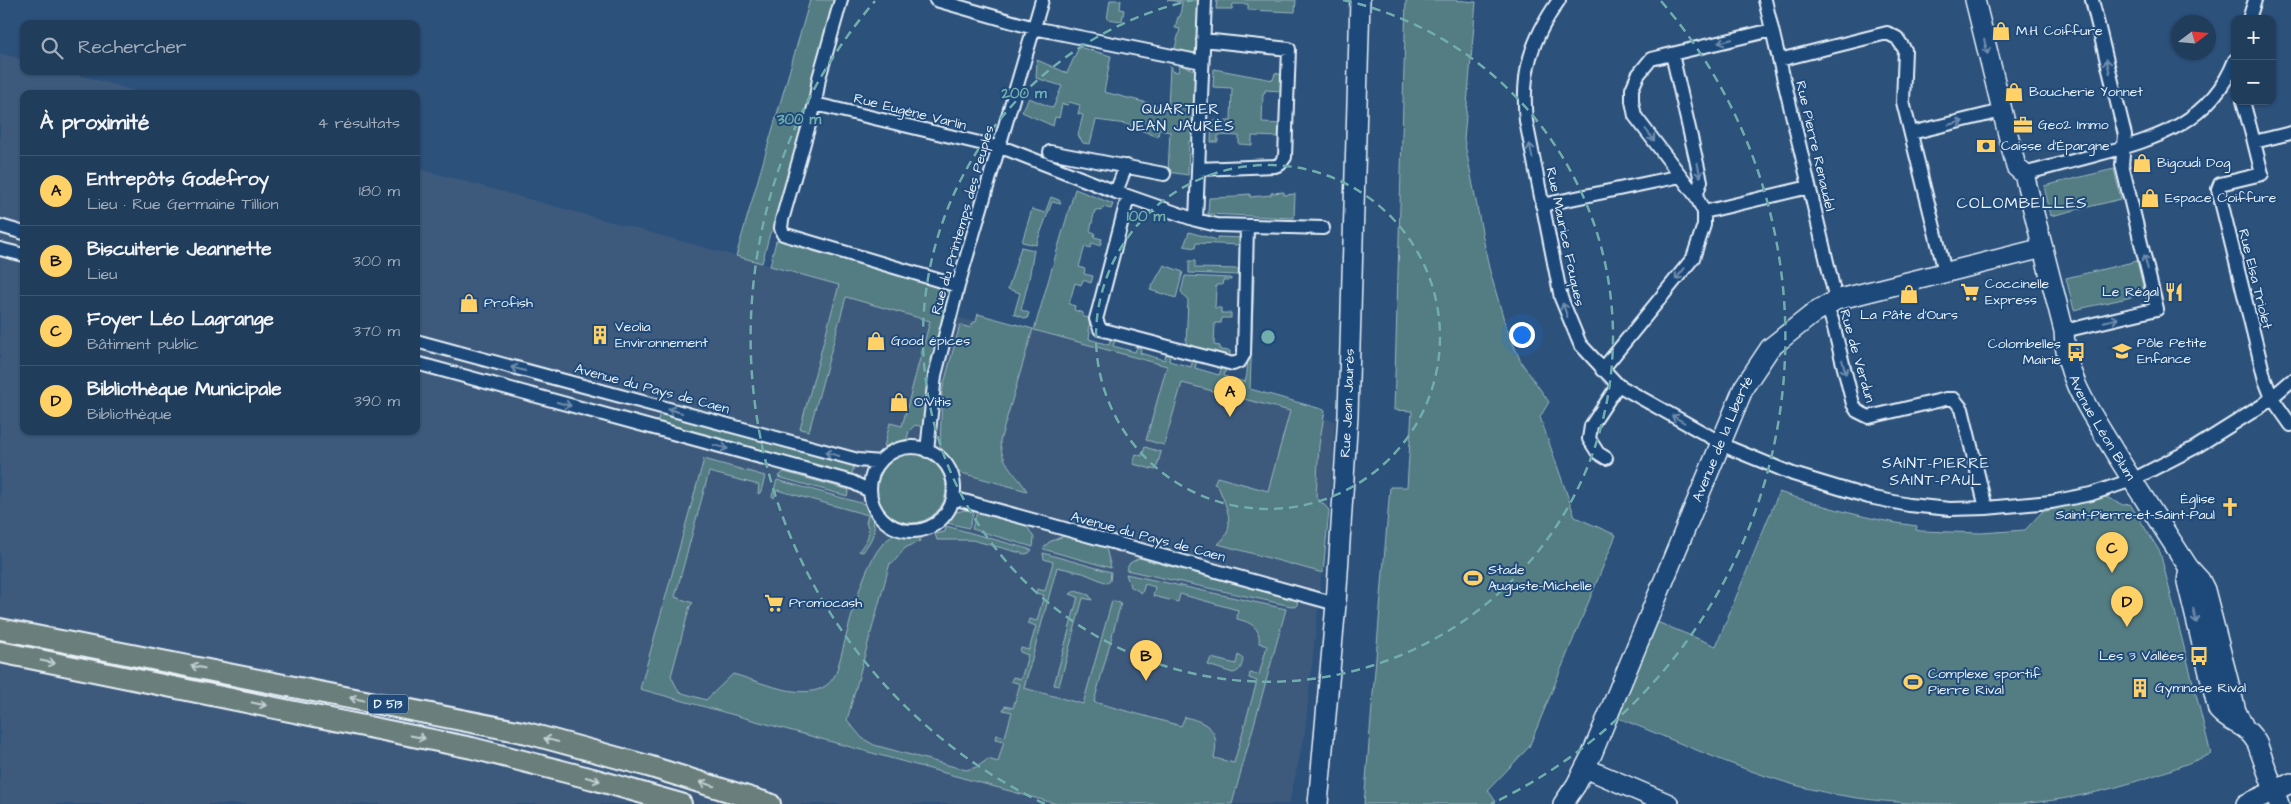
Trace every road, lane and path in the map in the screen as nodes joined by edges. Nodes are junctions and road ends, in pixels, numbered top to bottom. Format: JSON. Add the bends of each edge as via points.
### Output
{"nodes":[{"id":1,"x":841,"y":0,"type":"edge"},
{"id":2,"x":936,"y":0,"type":"edge"},
{"id":3,"x":1042,"y":0,"type":"edge"},
{"id":4,"x":1205,"y":0,"type":"edge"},
{"id":5,"x":1360,"y":0,"type":"edge"},
{"id":6,"x":1559,"y":0,"type":"edge"},
{"id":7,"x":1765,"y":0,"type":"edge"},
{"id":8,"x":1975,"y":0,"type":"edge"},
{"id":9,"x":2092,"y":0,"type":"edge"},
{"id":10,"x":2253,"y":1,"type":"edge"},
{"id":11,"x":2250,"y":15,"type":"edge"},
{"id":12,"x":1034,"y":28,"type":"junction"},
{"id":13,"x":1772,"y":30,"type":"junction"},
{"id":14,"x":1203,"y":40,"type":"junction"},
{"id":15,"x":1672,"y":54,"type":"junction"},
{"id":16,"x":1779,"y":60,"type":"junction"},
{"id":17,"x":1202,"y":62,"type":"junction"},
{"id":18,"x":2231,"y":78,"type":"edge"},
{"id":19,"x":815,"y":104,"type":"junction"},
{"id":20,"x":2245,"y":105,"type":"edge"},
{"id":21,"x":2002,"y":111,"type":"junction"},
{"id":22,"x":1910,"y":133,"type":"junction"},
{"id":23,"x":2291,"y":133,"type":"edge"},
{"id":24,"x":2254,"y":142,"type":"junction"},
{"id":25,"x":2124,"y":147,"type":"junction"},
{"id":26,"x":999,"y":149,"type":"junction"},
{"id":27,"x":1050,"y":152,"type":"dead end"},
{"id":28,"x":1081,"y":156,"type":"junction"},
{"id":29,"x":1126,"y":166,"type":"junction"},
{"id":30,"x":1198,"y":169,"type":"junction"},
{"id":31,"x":1164,"y":174,"type":"dead end"},
{"id":32,"x":2024,"y":174,"type":"junction"},
{"id":33,"x":1074,"y":176,"type":"junction"},
{"id":34,"x":1681,"y":176,"type":"junction"},
{"id":35,"x":1810,"y":187,"type":"junction"},
{"id":36,"x":1116,"y":192,"type":"junction"},
{"id":37,"x":1696,"y":196,"type":"junction"},
{"id":38,"x":1128,"y":197,"type":"junction"},
{"id":39,"x":1542,"y":205,"type":"junction"},
{"id":40,"x":1704,"y":212,"type":"junction"},
{"id":41,"x":1196,"y":220,"type":"junction"},
{"id":42,"x":0,"y":226,"type":"edge"},
{"id":43,"x":1247,"y":226,"type":"junction"},
{"id":44,"x":1323,"y":228,"type":"dead end"},
{"id":45,"x":20,"y":231,"type":"edge"},
{"id":46,"x":2043,"y":248,"type":"junction"},
{"id":47,"x":0,"y":249,"type":"edge"},
{"id":48,"x":20,"y":254,"type":"edge"},
{"id":49,"x":1945,"y":272,"type":"junction"},
{"id":50,"x":958,"y":286,"type":"junction"},
{"id":51,"x":1831,"y":308,"type":"junction"},
{"id":52,"x":2064,"y":331,"type":"junction"},
{"id":53,"x":420,"y":342,"type":"edge"},
{"id":54,"x":452,"y":351,"type":"junction"},
{"id":55,"x":420,"y":364,"type":"edge"},
{"id":56,"x":1602,"y":370,"type":"junction"},
{"id":57,"x":447,"y":371,"type":"junction"},
{"id":58,"x":2291,"y":381,"type":"edge"},
{"id":59,"x":1618,"y":385,"type":"junction"},
{"id":60,"x":2272,"y":398,"type":"junction"},
{"id":61,"x":2291,"y":425,"type":"edge"},
{"id":62,"x":1720,"y":444,"type":"junction"},
{"id":63,"x":927,"y":450,"type":"junction"},
{"id":64,"x":1606,"y":458,"type":"dead end"},
{"id":65,"x":880,"y":462,"type":"junction"},
{"id":66,"x":2132,"y":480,"type":"junction"},
{"id":67,"x":870,"y":491,"type":"junction"},
{"id":68,"x":953,"y":498,"type":"junction"},
{"id":69,"x":1986,"y":508,"type":"junction"},
{"id":70,"x":1336,"y":604,"type":"junction"},
{"id":71,"x":0,"y":629,"type":"edge"},
{"id":72,"x":0,"y":652,"type":"edge"},
{"id":73,"x":1586,"y":768,"type":"junction"},
{"id":74,"x":2281,"y":793,"type":"edge"},
{"id":75,"x":681,"y":804,"type":"edge"},
{"id":76,"x":770,"y":804,"type":"edge"},
{"id":77,"x":1318,"y":804,"type":"edge"},
{"id":78,"x":1563,"y":804,"type":"edge"},
{"id":79,"x":1669,"y":804,"type":"edge"},
{"id":80,"x":2246,"y":804,"type":"edge"}],
"edges":[{"from":1,"to":19,"type":"street"},
{"from":2,"to":12,"type":"street"},
{"from":3,"to":12,"type":"street","name":"Rue du Printemps des Peuples"},
{"from":4,"to":14,"type":"street"},
{"from":5,"to":70,"type":"street","name":"Rue Jean Jaurès","via":[[1348,415]]},
{"from":39,"to":6,"type":"street","name":"Rue Maurice Fouques","one_way":true,"via":[[1526,121],[1525,79],[1543,23]]},
{"from":7,"to":13,"type":"street","name":"Rue Pierre Renaudel"},
{"from":8,"to":21,"type":"street","one_way":true},
{"from":25,"to":9,"type":"street","one_way":true,"via":[[2125,135]]},
{"from":10,"to":11,"type":"street"},
{"from":12,"to":17,"type":"street"},
{"from":12,"to":26,"type":"street","name":"Rue du Printemps des Peuples"},
{"from":13,"to":15,"type":"street","one_way":true},
{"from":13,"to":16,"type":"street","name":"Rue Pierre Renaudel"},
{"from":14,"to":17,"type":"street"},
{"from":14,"to":30,"type":"street","via":[[1289,49],[1285,157],[1275,166]]},
{"from":15,"to":34,"type":"street","one_way":true,"via":[[1652,59],[1638,75],[1632,88],[1632,100],[1635,116]]},
{"from":15,"to":37,"type":"street","one_way":true,"via":[[1701,181]]},
{"from":16,"to":22,"type":"street","via":[[1888,33],[1897,38],[1905,50],[1903,102]]},
{"from":16,"to":35,"type":"street","name":"Rue Pierre Renaudel"},
{"from":17,"to":30,"type":"street"},
{"from":18,"to":25,"type":"street","via":[[2198,113],[2167,133]]},
{"from":19,"to":26,"type":"street","name":"Rue Eugène Varlin"},
{"from":19,"to":50,"type":"street","via":[[782,220],[782,232],[786,236]]},
{"from":20,"to":24,"type":"street"},
{"from":22,"to":21,"type":"street","one_way":true},
{"from":21,"to":32,"type":"street","via":[[2016,167]]},
{"from":22,"to":49,"type":"street"},
{"from":23,"to":24,"type":"street"},
{"from":24,"to":60,"type":"street","name":"Rue Elsa Triolet","via":[[2262,174],[2220,184],[2220,195]]},
{"from":25,"to":32,"type":"street"},
{"from":52,"to":25,"type":"street","one_way":true,"via":[[2157,309],[2122,165]]},
{"from":26,"to":33,"type":"street","name":"Rue Eugène Varlin"},
{"from":26,"to":50,"type":"street","name":"Rue du Printemps des Peuples"},
{"from":27,"to":28,"type":"street"},
{"from":28,"to":29,"type":"street"},
{"from":28,"to":33,"type":"street"},
{"from":29,"to":31,"type":"street"},
{"from":29,"to":36,"type":"street"},
{"from":30,"to":41,"type":"street"},
{"from":32,"to":46,"type":"street","name":"Avenue Léon Blum"},
{"from":33,"to":36,"type":"street","name":"Rue Eugène Varlin"},
{"from":34,"to":37,"type":"street"},
{"from":34,"to":39,"type":"street"},
{"from":35,"to":40,"type":"street"},
{"from":35,"to":51,"type":"street","name":"Rue Pierre Renaudel"},
{"from":36,"to":38,"type":"street","name":"Rue Eugène Varlin"},
{"from":37,"to":40,"type":"street"},
{"from":38,"to":41,"type":"street","name":"Rue Eugène Varlin"},
{"from":38,"to":43,"type":"street","via":[[1096,319],[1100,329],[1233,364],[1244,354]]},
{"from":56,"to":39,"type":"street","name":"Rue Maurice Fouques","one_way":true,"via":[[1580,344],[1570,323],[1561,298]]},
{"from":40,"to":56,"type":"street","one_way":true,"via":[[1704,225],[1693,258]]},
{"from":41,"to":43,"type":"street","name":"Rue Eugène Varlin","via":[[1217,225]]},
{"from":42,"to":45,"type":"street"},
{"from":43,"to":44,"type":"street","name":"Rue Eugène Varlin"},
{"from":46,"to":49,"type":"street","name":"Avenue de la Liberté"},
{"from":46,"to":52,"type":"street","name":"Avenue Léon Blum"},
{"from":47,"to":48,"type":"street"},
{"from":49,"to":51,"type":"street","name":"Avenue de la Liberté"},
{"from":50,"to":63,"type":"street","name":"Rue du Printemps des Peuples","via":[[935,375]]},
{"from":51,"to":62,"type":"street","name":"Avenue de la Liberté","via":[[1770,348],[1744,387]]},
{"from":51,"to":69,"type":"street","name":"Rue de Verdun","one_way":true,"via":[[1856,411],[1869,417],[1954,399],[1962,409]]},
{"from":52,"to":66,"type":"street","name":"Avenue Léon Blum","via":[[2064,348],[2078,388]]},
{"from":53,"to":54,"type":"street","name":"Avenue du Pays de Caen"},
{"from":54,"to":57,"type":"street"},
{"from":65,"to":54,"type":"street","name":"Avenue du Pays de Caen","one_way":true,"via":[[858,460]]},
{"from":55,"to":57,"type":"street"},
{"from":56,"to":59,"type":"street","name":"Rue Maurice Fouques"},
{"from":57,"to":67,"type":"street","one_way":true,"via":[[852,482]]},
{"from":58,"to":60,"type":"street","name":"Rue Maurice Fouques"},
{"from":62,"to":59,"type":"street","name":"Rue Maurice Fouques","one_way":true},
{"from":59,"to":64,"type":"street","via":[[1591,426],[1589,439],[1598,453]]},
{"from":60,"to":61,"type":"street","name":"Rue Elsa Triolet"},
{"from":60,"to":66,"type":"street","name":"Rue Maurice Fouques","via":[[2196,447]]},
{"from":62,"to":69,"type":"street","name":"Rue Maurice Fouques","via":[[1793,474],[1869,497],[1950,509]]},
{"from":62,"to":73,"type":"street","name":"Avenue de la Liberté"},
{"from":63,"to":65,"type":"street","via":[[903,448]]},
{"from":63,"to":68,"type":"street","via":[[946,465],[953,483]]},
{"from":65,"to":67,"type":"street","via":[[872,476]]},
{"from":66,"to":69,"type":"street","name":"Rue Maurice Fouques","via":[[2091,494],[2051,502]]},
{"from":66,"to":74,"type":"street","name":"Avenue Léon Blum","via":[[2189,568],[2187,582],[2218,710],[2227,720],[2243,726],[2257,743]]},
{"from":67,"to":68,"type":"street","via":[[879,516],[901,530],[926,529],[938,522]]},
{"from":68,"to":70,"type":"street","name":"Avenue du Pays de Caen"},
{"from":70,"to":77,"type":"street","name":"Rue Jean Jaurès"},
{"from":76,"to":71,"type":"main road","number":"D 513","one_way":true,"via":[[527,733]]},
{"from":72,"to":75,"type":"main road","number":"D 513","one_way":true,"via":[[472,748]]},
{"from":73,"to":78,"type":"street","name":"Avenue de la Liberté"},
{"from":73,"to":79,"type":"street"},
{"from":74,"to":80,"type":"street"}]}
